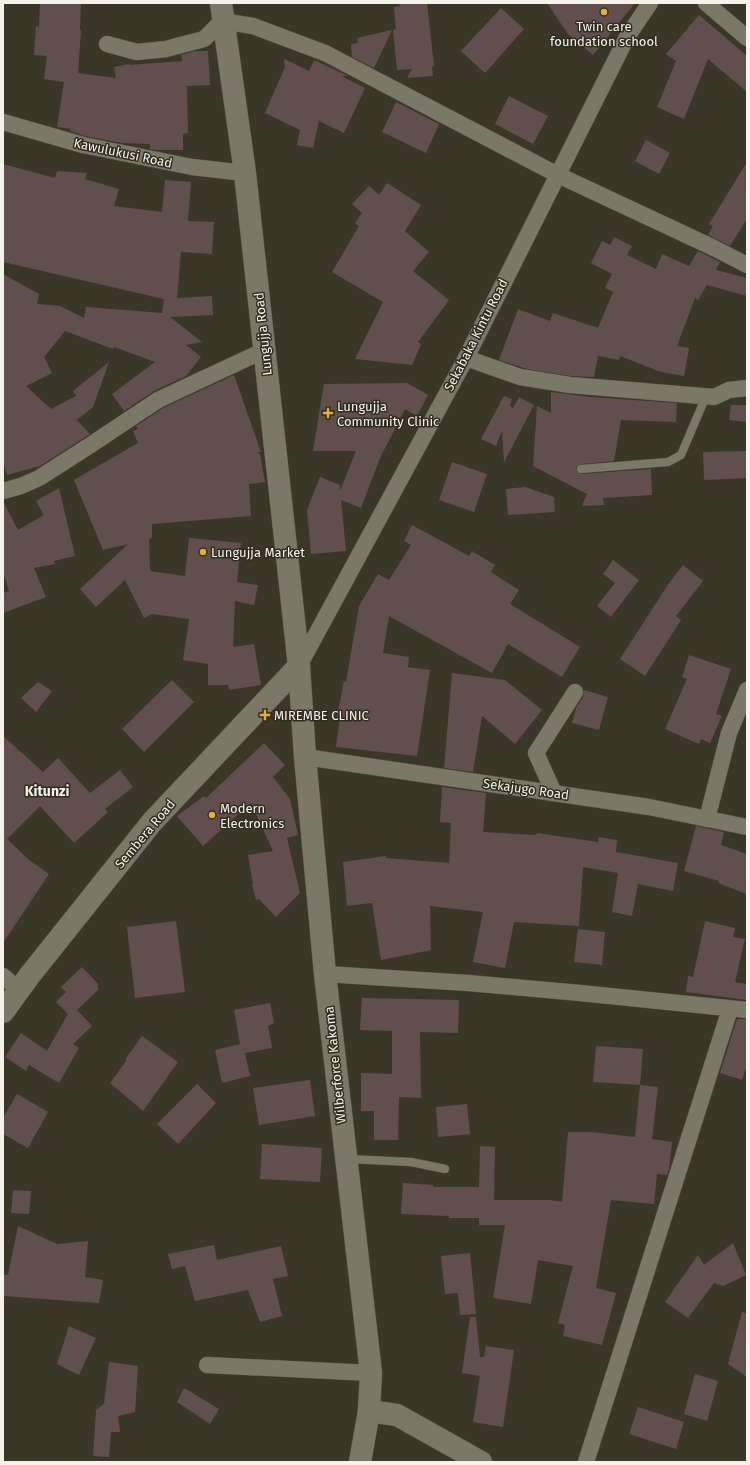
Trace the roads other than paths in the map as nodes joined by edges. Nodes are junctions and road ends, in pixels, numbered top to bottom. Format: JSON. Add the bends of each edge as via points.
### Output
{"nodes":[{"id":1,"x":650,"y":3,"type":"edge"},
{"id":2,"x":706,"y":3,"type":"edge"},
{"id":3,"x":222,"y":12,"type":"edge"},
{"id":4,"x":747,"y":38,"type":"edge"},
{"id":5,"x":107,"y":44,"type":"dead end"},
{"id":6,"x":3,"y":122,"type":"edge"},
{"id":7,"x":246,"y":173,"type":"junction"},
{"id":8,"x":558,"y":175,"type":"junction"},
{"id":9,"x":747,"y":265,"type":"edge"},
{"id":10,"x":265,"y":350,"type":"junction"},
{"id":11,"x":466,"y":358,"type":"junction"},
{"id":12,"x":747,"y":388,"type":"edge"},
{"id":13,"x":706,"y":396,"type":"junction"},
{"id":14,"x":581,"y":469,"type":"dead end"},
{"id":15,"x":3,"y":491,"type":"edge"},
{"id":16,"x":299,"y":666,"type":"junction"},
{"id":17,"x":747,"y":690,"type":"edge"},
{"id":18,"x":575,"y":692,"type":"dead end"},
{"id":19,"x":305,"y":757,"type":"junction"},
{"id":20,"x":554,"y":794,"type":"junction"},
{"id":21,"x":707,"y":819,"type":"junction"},
{"id":22,"x":747,"y":827,"type":"edge"},
{"id":23,"x":324,"y":974,"type":"junction"},
{"id":24,"x":3,"y":976,"type":"edge"},
{"id":25,"x":19,"y":990,"type":"junction"},
{"id":26,"x":730,"y":1009,"type":"junction"},
{"id":27,"x":747,"y":1010,"type":"edge"},
{"id":28,"x":3,"y":1012,"type":"edge"},
{"id":29,"x":345,"y":1159,"type":"junction"},
{"id":30,"x":444,"y":1169,"type":"dead end"},
{"id":31,"x":207,"y":1365,"type":"dead end"},
{"id":32,"x":371,"y":1373,"type":"junction"},
{"id":33,"x":369,"y":1411,"type":"junction"},
{"id":34,"x":360,"y":1462,"type":"edge"},
{"id":35,"x":481,"y":1462,"type":"edge"},
{"id":36,"x":586,"y":1462,"type":"edge"}],
"edges":[{"from":1,"to":8,"type":"street","name":"Sekabaka Kintu Road","via":[[627,37]]},
{"from":2,"to":4,"type":"street"},
{"from":3,"to":5,"type":"street","via":[[204,40],[166,49],[137,52]]},
{"from":3,"to":7,"type":"street","name":"Lungujja Road"},
{"from":3,"to":8,"type":"street","via":[[325,54]]},
{"from":6,"to":7,"type":"street","name":"Kawulukusi Road","via":[[83,145],[192,167]]},
{"from":7,"to":10,"type":"street","name":"Lungujja Road"},
{"from":8,"to":9,"type":"street"},
{"from":8,"to":11,"type":"street","name":"Sekabaka Kintu Road"},
{"from":10,"to":15,"type":"street","via":[[158,400],[39,478]]},
{"from":10,"to":16,"type":"street","name":"Lungujja Road"},
{"from":11,"to":13,"type":"street","via":[[520,377],[570,385]]},
{"from":11,"to":16,"type":"street","name":"Sekabaka Kintu Road"},
{"from":12,"to":13,"type":"street","via":[[729,390],[714,397]]},
{"from":13,"to":14,"type":"lane","via":[[680,455],[668,462]]},
{"from":16,"to":19,"type":"street","name":"Wilberforce Kakoma"},
{"from":16,"to":25,"type":"street","name":"Sembera Road","via":[[152,822]]},
{"from":17,"to":21,"type":"street","via":[[730,733]]},
{"from":18,"to":20,"type":"street","via":[[536,753]]},
{"from":19,"to":20,"type":"street","name":"Sekajugo Road"},
{"from":19,"to":23,"type":"street","name":"Wilberforce Kakoma"},
{"from":20,"to":21,"type":"street","name":"Sekajugo Road"},
{"from":21,"to":22,"type":"street","name":"Sekajugo Road"},
{"from":23,"to":26,"type":"street","via":[[468,983]]},
{"from":23,"to":29,"type":"street","name":"Wilberforce Kakoma"},
{"from":24,"to":25,"type":"street"},
{"from":25,"to":28,"type":"street","name":"Sembera Road"},
{"from":26,"to":27,"type":"street"},
{"from":26,"to":36,"type":"street"},
{"from":29,"to":30,"type":"lane","via":[[411,1162]]},
{"from":29,"to":32,"type":"street","name":"Wilberforce Kakoma"},
{"from":31,"to":32,"type":"street"},
{"from":32,"to":33,"type":"street","name":"Wilberforce Kakoma"},
{"from":33,"to":34,"type":"street","name":"Wilberforce Kakoma"},
{"from":33,"to":35,"type":"street","via":[[397,1414]]}]}
